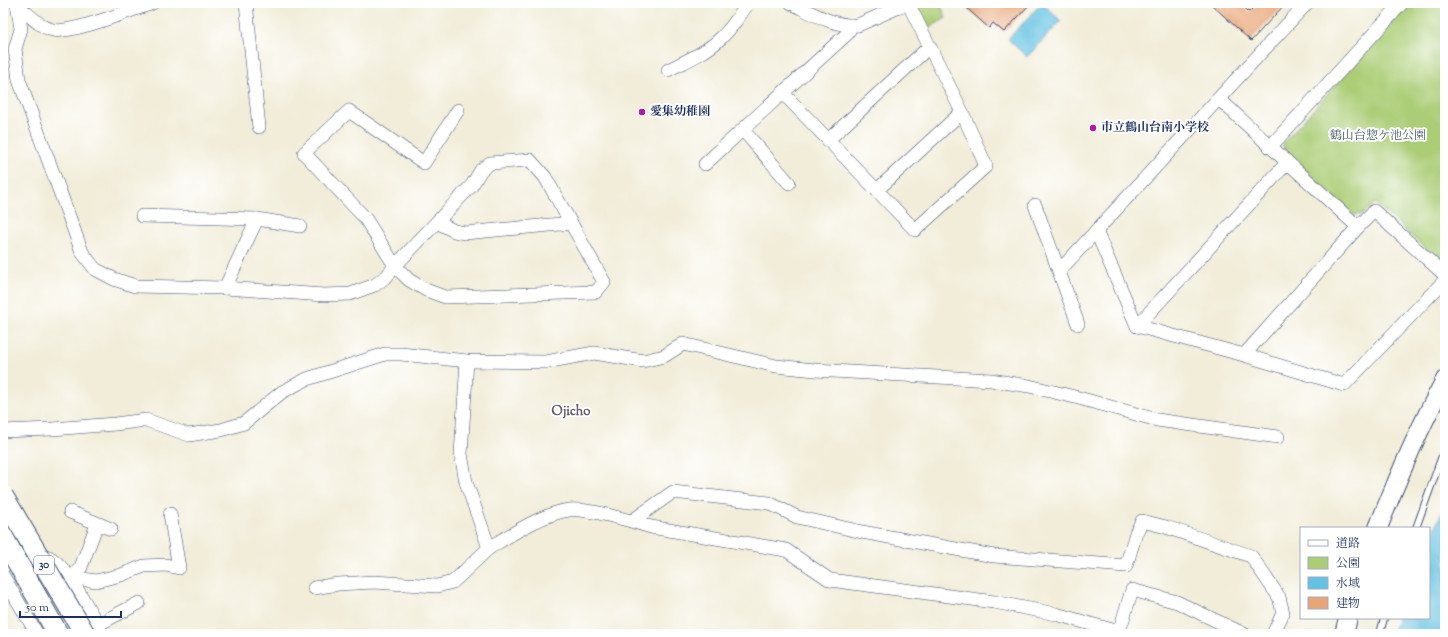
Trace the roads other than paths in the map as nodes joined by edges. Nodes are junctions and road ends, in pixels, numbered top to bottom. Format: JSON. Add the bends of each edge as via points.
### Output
{"nodes":[{"id":1,"x":153,"y":3,"type":"edge"},
{"id":2,"x":246,"y":3,"type":"edge"},
{"id":3,"x":748,"y":3,"type":"edge"},
{"id":4,"x":791,"y":3,"type":"edge"},
{"id":5,"x":908,"y":3,"type":"edge"},
{"id":6,"x":1307,"y":3,"type":"edge"},
{"id":7,"x":1402,"y":3,"type":"edge"},
{"id":8,"x":17,"y":5,"type":"edge"},
{"id":9,"x":851,"y":25,"type":"junction"},
{"id":10,"x":929,"y":47,"type":"junction"},
{"id":11,"x":668,"y":70,"type":"dead end"},
{"id":12,"x":783,"y":93,"type":"junction"},
{"id":13,"x":1218,"y":99,"type":"junction"},
{"id":14,"x":458,"y":110,"type":"dead end"},
{"id":15,"x":962,"y":112,"type":"junction"},
{"id":16,"x":259,"y":127,"type":"dead end"},
{"id":17,"x":743,"y":130,"type":"junction"},
{"id":18,"x":828,"y":140,"type":"junction"},
{"id":19,"x":1270,"y":148,"type":"junction"},
{"id":20,"x":1287,"y":163,"type":"junction"},
{"id":21,"x":705,"y":164,"type":"dead end"},
{"id":22,"x":789,"y":183,"type":"dead end"},
{"id":23,"x":877,"y":190,"type":"junction"},
{"id":24,"x":1035,"y":204,"type":"dead end"},
{"id":25,"x":142,"y":216,"type":"dead end"},
{"id":26,"x":256,"y":219,"type":"junction"},
{"id":27,"x":438,"y":222,"type":"junction"},
{"id":28,"x":571,"y":223,"type":"junction"},
{"id":29,"x":300,"y":226,"type":"dead end"},
{"id":30,"x":1358,"y":227,"type":"junction"},
{"id":31,"x":1096,"y":231,"type":"junction"},
{"id":32,"x":395,"y":266,"type":"junction"},
{"id":33,"x":1060,"y":270,"type":"junction"},
{"id":34,"x":1445,"y":275,"type":"edge"},
{"id":35,"x":1445,"y":280,"type":"edge"},
{"id":36,"x":225,"y":288,"type":"junction"},
{"id":37,"x":1078,"y":324,"type":"dead end"},
{"id":38,"x":1137,"y":326,"type":"junction"},
{"id":39,"x":1244,"y":355,"type":"junction"},
{"id":40,"x":467,"y":361,"type":"junction"},
{"id":41,"x":1445,"y":380,"type":"edge"},
{"id":42,"x":3,"y":430,"type":"edge"},
{"id":43,"x":1278,"y":438,"type":"dead end"},
{"id":44,"x":1443,"y":453,"type":"dead end"},
{"id":45,"x":3,"y":496,"type":"edge"},
{"id":46,"x":70,"y":512,"type":"dead end"},
{"id":47,"x":170,"y":514,"type":"dead end"},
{"id":48,"x":632,"y":521,"type":"junction"},
{"id":49,"x":97,"y":524,"type":"junction"},
{"id":50,"x":1378,"y":527,"type":"edge"},
{"id":51,"x":1416,"y":527,"type":"edge"},
{"id":52,"x":111,"y":529,"type":"dead end"},
{"id":53,"x":3,"y":537,"type":"edge"},
{"id":54,"x":489,"y":548,"type":"junction"},
{"id":55,"x":3,"y":566,"type":"edge"},
{"id":56,"x":3,"y":576,"type":"edge"},
{"id":57,"x":71,"y":579,"type":"junction"},
{"id":58,"x":314,"y":588,"type":"dead end"},
{"id":59,"x":139,"y":602,"type":"dead end"},
{"id":60,"x":1348,"y":619,"type":"edge"},
{"id":61,"x":1384,"y":619,"type":"edge"},
{"id":62,"x":95,"y":631,"type":"edge"},
{"id":63,"x":37,"y":634,"type":"edge"},
{"id":64,"x":58,"y":634,"type":"edge"},
{"id":65,"x":1244,"y":634,"type":"edge"},
{"id":66,"x":1273,"y":634,"type":"edge"},
{"id":67,"x":1344,"y":634,"type":"edge"},
{"id":68,"x":1380,"y":634,"type":"edge"}],
"edges":[{"from":1,"to":8,"type":"street","via":[[72,30],[54,31],[42,26]]},
{"from":2,"to":16,"type":"street"},
{"from":3,"to":11,"type":"street","via":[[721,38],[702,52]]},
{"from":4,"to":9,"type":"street","via":[[835,23]]},
{"from":5,"to":9,"type":"street","via":[[858,25]]},
{"from":5,"to":10,"type":"street"},
{"from":6,"to":13,"type":"street"},
{"from":7,"to":19,"type":"street"},
{"from":8,"to":36,"type":"street","via":[[21,29],[16,49],[19,80],[82,252],[95,269],[135,286]]},
{"from":9,"to":12,"type":"street","via":[[848,33]]},
{"from":10,"to":15,"type":"street"},
{"from":10,"to":18,"type":"street"},
{"from":12,"to":17,"type":"street"},
{"from":12,"to":18,"type":"street"},
{"from":13,"to":19,"type":"street"},
{"from":13,"to":31,"type":"street"},
{"from":14,"to":32,"type":"street","via":[[424,163],[349,111],[304,153],[365,218]]},
{"from":15,"to":23,"type":"street"},
{"from":15,"to":23,"type":"street","via":[[986,166],[915,230]]},
{"from":17,"to":21,"type":"street"},
{"from":17,"to":22,"type":"street"},
{"from":18,"to":23,"type":"street"},
{"from":19,"to":20,"type":"street"},
{"from":20,"to":30,"type":"street"},
{"from":20,"to":38,"type":"street"},
{"from":24,"to":33,"type":"street"},
{"from":25,"to":26,"type":"street"},
{"from":26,"to":29,"type":"street"},
{"from":26,"to":36,"type":"street"},
{"from":27,"to":28,"type":"street","via":[[454,231],[465,233]]},
{"from":27,"to":28,"type":"street","via":[[472,185],[481,170],[490,163],[530,160],[545,178]]},
{"from":27,"to":32,"type":"street"},
{"from":28,"to":32,"type":"street","via":[[604,282],[596,292],[445,297],[409,280]]},
{"from":30,"to":34,"type":"street","via":[[1374,211]]},
{"from":30,"to":39,"type":"street"},
{"from":31,"to":33,"type":"street"},
{"from":31,"to":38,"type":"street"},
{"from":32,"to":36,"type":"street","via":[[376,285],[350,294],[324,295]]},
{"from":33,"to":37,"type":"street"},
{"from":35,"to":39,"type":"street","via":[[1344,384]]},
{"from":38,"to":39,"type":"street"},
{"from":40,"to":42,"type":"street","via":[[385,354],[307,379],[282,392],[244,423],[222,430],[190,435],[146,420],[52,429]]},
{"from":40,"to":43,"type":"street","via":[[546,362],[594,353],[643,361],[664,356],[683,344],[776,366],[991,380],[1029,386],[1157,420]]},
{"from":40,"to":54,"type":"street","via":[[461,454],[466,482]]},
{"from":41,"to":50,"type":"street","via":[[1395,483]]},
{"from":44,"to":51,"type":"lane"},
{"from":45,"to":62,"type":"main road","number":"30","bridge":true},
{"from":46,"to":49,"type":"street"},
{"from":47,"to":57,"type":"street","via":[[179,568],[166,565],[144,566],[96,581]]},
{"from":48,"to":54,"type":"street","via":[[570,510],[524,527]]},
{"from":48,"to":65,"type":"street","via":[[651,527],[786,550],[830,580],[994,602],[1056,614],[1119,632],[1132,590],[1177,602]]},
{"from":48,"to":66,"type":"street","via":[[673,492],[769,503],[797,517],[862,532],[994,556],[1126,566],[1142,521],[1251,556],[1279,597],[1283,613]]},
{"from":49,"to":52,"type":"street"},
{"from":49,"to":57,"type":"street","via":[[81,567]]},
{"from":53,"to":64,"type":"main road","number":"30","bridge":true},
{"from":54,"to":58,"type":"street","via":[[453,582],[436,586],[374,582]]},
{"from":55,"to":57,"type":"street","via":[[29,556],[46,556],[60,566]]},
{"from":56,"to":63,"type":"street"},
{"from":57,"to":62,"type":"street"},
{"from":59,"to":62,"type":"street"},
{"from":60,"to":67,"type":"street"},
{"from":61,"to":68,"type":"lane"}]}
